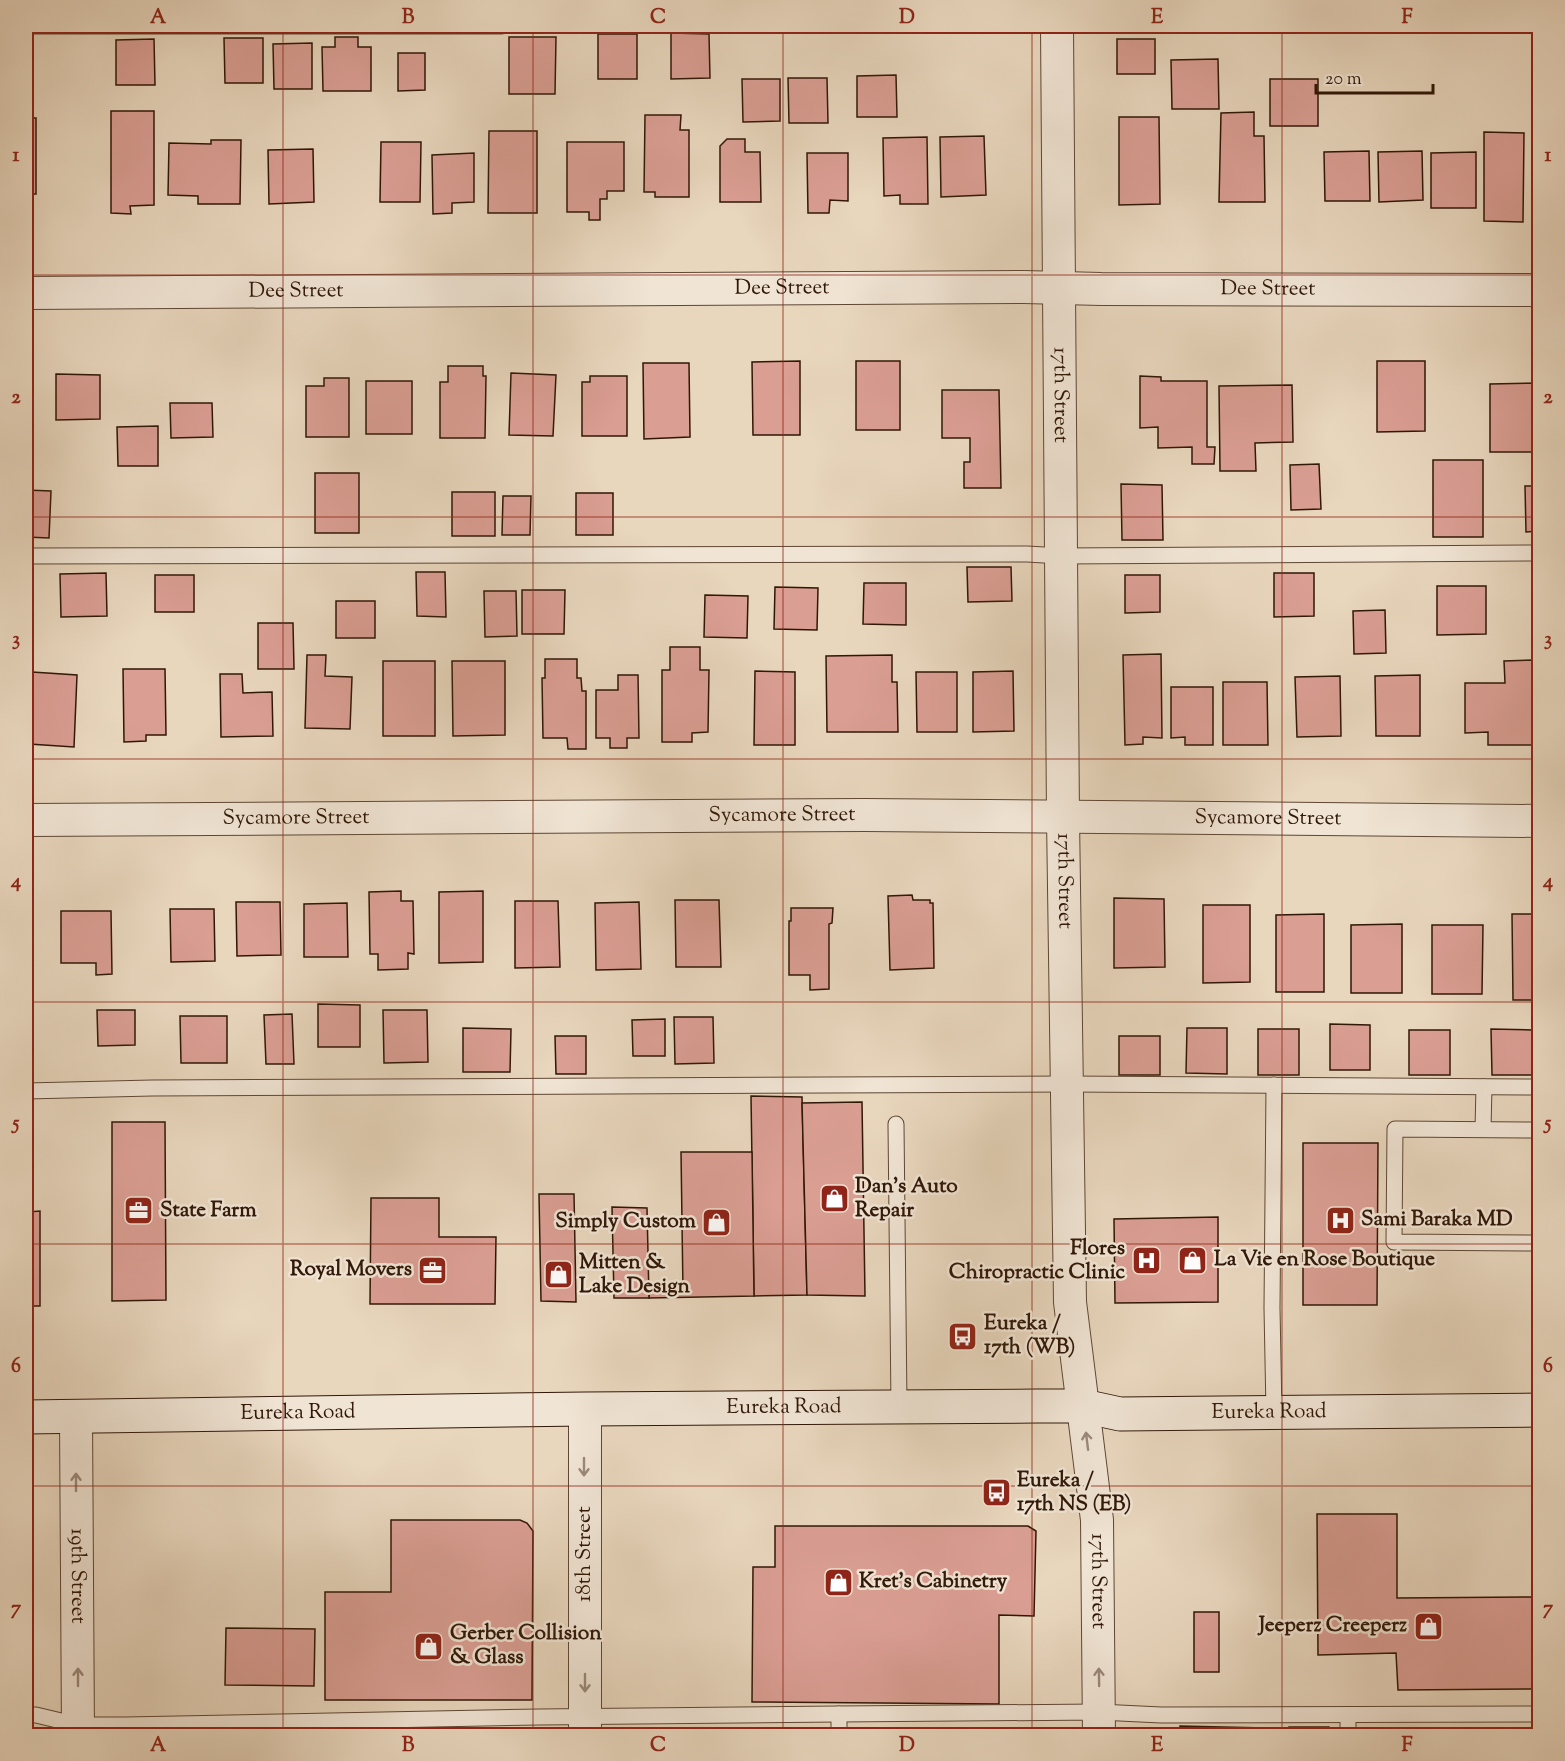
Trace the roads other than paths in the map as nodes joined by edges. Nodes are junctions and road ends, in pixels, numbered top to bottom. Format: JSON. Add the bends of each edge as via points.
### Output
{"nodes":[{"id":1,"x":26,"y":26,"type":"edge"},
{"id":2,"x":502,"y":26,"type":"edge"},
{"id":3,"x":1057,"y":26,"type":"edge"},
{"id":4,"x":1059,"y":288,"type":"junction"},
{"id":5,"x":1539,"y":290,"type":"edge"},
{"id":6,"x":26,"y":293,"type":"edge"},
{"id":7,"x":1539,"y":553,"type":"edge"},
{"id":8,"x":26,"y":556,"type":"edge"},
{"id":9,"x":1061,"y":556,"type":"junction"},
{"id":10,"x":1063,"y":818,"type":"junction"},
{"id":11,"x":26,"y":820,"type":"edge"},
{"id":12,"x":1539,"y":821,"type":"edge"},
{"id":13,"x":1067,"y":1084,"type":"junction"},
{"id":14,"x":1274,"y":1085,"type":"junction"},
{"id":15,"x":1484,"y":1087,"type":"junction"},
{"id":16,"x":1539,"y":1087,"type":"edge"},
{"id":17,"x":26,"y":1091,"type":"edge"},
{"id":18,"x":896,"y":1124,"type":"dead end"},
{"id":19,"x":1484,"y":1129,"type":"junction"},
{"id":20,"x":1539,"y":1130,"type":"edge"},
{"id":21,"x":1539,"y":1243,"type":"edge"},
{"id":22,"x":1083,"y":1406,"type":"junction"},
{"id":23,"x":899,"y":1407,"type":"junction"},
{"id":24,"x":585,"y":1409,"type":"junction"},
{"id":25,"x":1539,"y":1410,"type":"edge"},
{"id":26,"x":1274,"y":1412,"type":"junction"},
{"id":27,"x":26,"y":1417,"type":"edge"},
{"id":28,"x":76,"y":1417,"type":"junction"},
{"id":29,"x":839,"y":1714,"type":"junction"},
{"id":30,"x":1539,"y":1714,"type":"edge"},
{"id":31,"x":26,"y":1715,"type":"edge"},
{"id":32,"x":1348,"y":1715,"type":"junction"},
{"id":33,"x":1099,"y":1724,"type":"edge"},
{"id":34,"x":585,"y":1726,"type":"edge"},
{"id":35,"x":335,"y":1728,"type":"edge"},
{"id":36,"x":78,"y":1730,"type":"edge"},
{"id":37,"x":839,"y":1736,"type":"edge"},
{"id":38,"x":1348,"y":1736,"type":"edge"}],
"edges":[{"from":1,"to":2,"type":"lane"},
{"from":3,"to":4,"type":"street","name":"17th Street"},
{"from":4,"to":5,"type":"street","name":"Dee Street"},
{"from":4,"to":6,"type":"street","name":"Dee Street"},
{"from":4,"to":9,"type":"street","name":"17th Street"},
{"from":7,"to":9,"type":"lane"},
{"from":8,"to":9,"type":"lane"},
{"from":9,"to":10,"type":"street","name":"17th Street"},
{"from":10,"to":11,"type":"street","name":"Sycamore Street","via":[[864,815]]},
{"from":10,"to":12,"type":"street","name":"Sycamore Street"},
{"from":10,"to":13,"type":"street","name":"17th Street"},
{"from":13,"to":14,"type":"lane"},
{"from":13,"to":17,"type":"lane"},
{"from":13,"to":22,"type":"street","name":"17th Street","via":[[1070,1302]]},
{"from":14,"to":15,"type":"lane"},
{"from":14,"to":26,"type":"lane"},
{"from":15,"to":16,"type":"lane"},
{"from":15,"to":19,"type":"lane"},
{"from":18,"to":23,"type":"lane"},
{"from":19,"to":20,"type":"lane"},
{"from":19,"to":21,"type":"lane","via":[[1395,1129],[1394,1242]]},
{"from":22,"to":23,"type":"main road","name":"Eureka Road"},
{"from":22,"to":26,"type":"main road","name":"Eureka Road","via":[[1120,1414]]},
{"from":33,"to":22,"type":"street","name":"17th Street","one_way":true,"via":[[1097,1520]]},
{"from":23,"to":24,"type":"main road","name":"Eureka Road"},
{"from":24,"to":28,"type":"main road","name":"Eureka Road"},
{"from":24,"to":34,"type":"street","name":"18th Street","one_way":true},
{"from":25,"to":26,"type":"main road","name":"Eureka Road"},
{"from":27,"to":28,"type":"main road","name":"Eureka Road"},
{"from":36,"to":28,"type":"street","name":"19th Street","one_way":true},
{"from":29,"to":33,"type":"lane"},
{"from":29,"to":34,"type":"lane"},
{"from":29,"to":37,"type":"lane"},
{"from":30,"to":32,"type":"lane"},
{"from":31,"to":36,"type":"lane"},
{"from":32,"to":33,"type":"lane","via":[[1155,1715]]},
{"from":32,"to":38,"type":"lane"},
{"from":34,"to":35,"type":"lane"},
{"from":35,"to":36,"type":"lane"}]}
